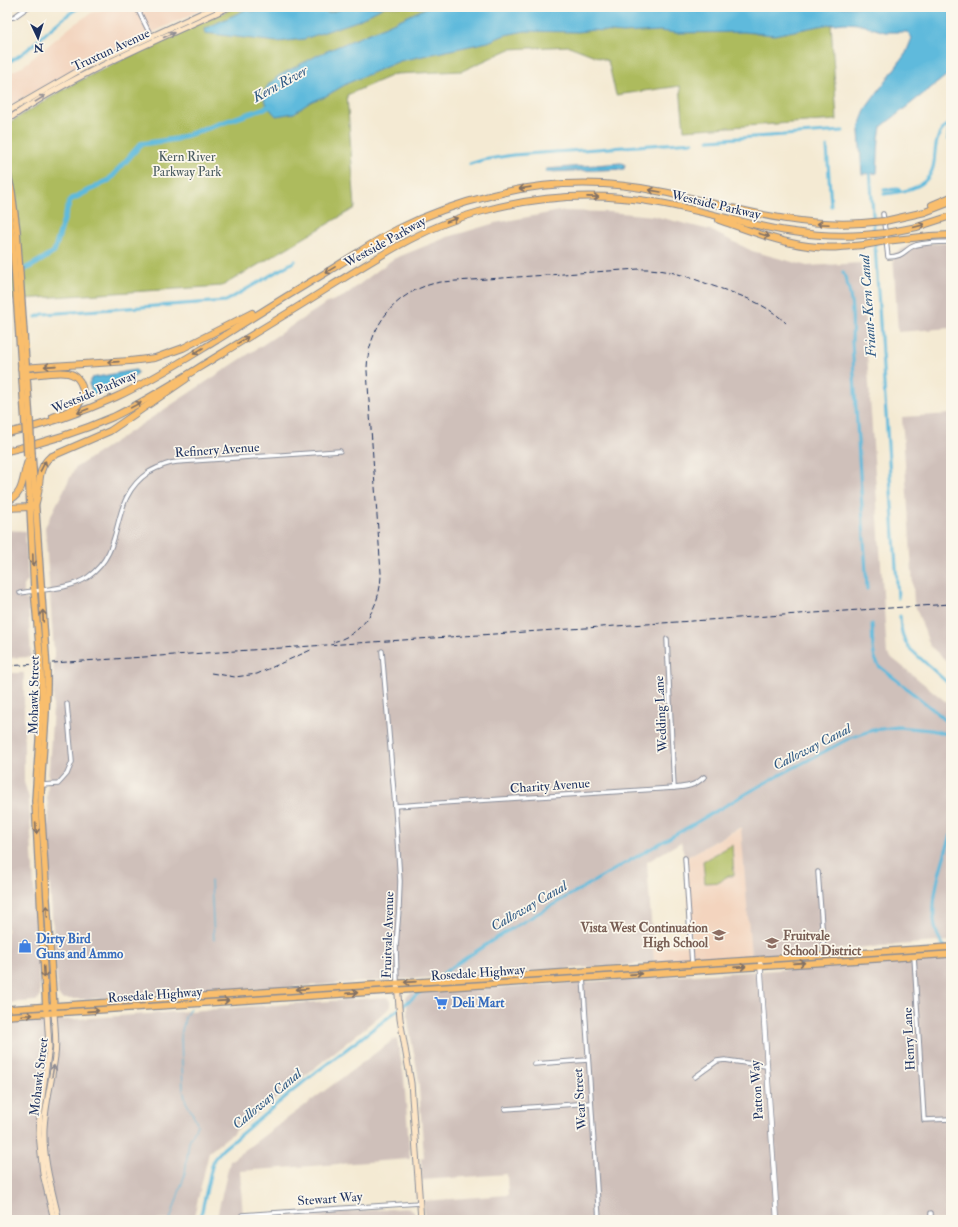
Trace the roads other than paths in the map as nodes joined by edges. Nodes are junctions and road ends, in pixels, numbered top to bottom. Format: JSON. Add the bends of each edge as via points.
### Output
{"nodes":[{"id":1,"x":28,"y":7,"type":"edge"},
{"id":2,"x":216,"y":7,"type":"edge"},
{"id":3,"x":229,"y":7,"type":"edge"},
{"id":4,"x":137,"y":8,"type":"edge"},
{"id":5,"x":7,"y":18,"type":"edge"},
{"id":6,"x":151,"y":36,"type":"junction"},
{"id":7,"x":140,"y":48,"type":"junction"},
{"id":8,"x":7,"y":112,"type":"edge"},
{"id":9,"x":7,"y":120,"type":"edge"},
{"id":10,"x":7,"y":170,"type":"edge"},
{"id":11,"x":951,"y":197,"type":"edge"},
{"id":12,"x":7,"y":199,"type":"edge"},
{"id":13,"x":951,"y":202,"type":"edge"},
{"id":14,"x":687,"y":210,"type":"junction"},
{"id":15,"x":883,"y":214,"type":"dead end"},
{"id":16,"x":951,"y":216,"type":"edge"},
{"id":17,"x":903,"y":218,"type":"junction"},
{"id":18,"x":951,"y":235,"type":"edge"},
{"id":19,"x":951,"y":242,"type":"edge"},
{"id":20,"x":291,"y":294,"type":"junction"},
{"id":21,"x":19,"y":297,"type":"junction"},
{"id":22,"x":209,"y":361,"type":"junction"},
{"id":23,"x":24,"y":368,"type":"junction"},
{"id":24,"x":24,"y":376,"type":"junction"},
{"id":25,"x":95,"y":424,"type":"junction"},
{"id":26,"x":7,"y":432,"type":"edge"},
{"id":27,"x":7,"y":450,"type":"edge"},
{"id":28,"x":340,"y":451,"type":"dead end"},
{"id":29,"x":7,"y":455,"type":"edge"},
{"id":30,"x":29,"y":457,"type":"junction"},
{"id":31,"x":7,"y":501,"type":"edge"},
{"id":32,"x":33,"y":505,"type":"junction"},
{"id":33,"x":7,"y":508,"type":"edge"},
{"id":34,"x":34,"y":590,"type":"junction"},
{"id":35,"x":42,"y":590,"type":"junction"},
{"id":36,"x":20,"y":593,"type":"dead end"},
{"id":37,"x":667,"y":639,"type":"dead end"},
{"id":38,"x":382,"y":651,"type":"dead end"},
{"id":39,"x":43,"y":656,"type":"junction"},
{"id":40,"x":44,"y":672,"type":"junction"},
{"id":41,"x":67,"y":704,"type":"dead end"},
{"id":42,"x":704,"y":777,"type":"dead end"},
{"id":43,"x":41,"y":785,"type":"junction"},
{"id":44,"x":674,"y":788,"type":"junction"},
{"id":45,"x":395,"y":806,"type":"junction"},
{"id":46,"x":685,"y":858,"type":"dead end"},
{"id":47,"x":38,"y":870,"type":"junction"},
{"id":48,"x":818,"y":872,"type":"dead end"},
{"id":49,"x":46,"y":894,"type":"junction"},
{"id":50,"x":950,"y":947,"type":"edge"},
{"id":51,"x":914,"y":949,"type":"junction"},
{"id":52,"x":940,"y":951,"type":"junction"},
{"id":53,"x":951,"y":954,"type":"edge"},
{"id":54,"x":824,"y":955,"type":"junction"},
{"id":55,"x":914,"y":956,"type":"junction"},
{"id":56,"x":877,"y":958,"type":"junction"},
{"id":57,"x":725,"y":962,"type":"junction"},
{"id":58,"x":760,"y":963,"type":"junction"},
{"id":59,"x":692,"y":964,"type":"junction"},
{"id":60,"x":626,"y":968,"type":"junction"},
{"id":61,"x":689,"y":970,"type":"junction"},
{"id":62,"x":579,"y":971,"type":"junction"},
{"id":63,"x":654,"y":973,"type":"junction"},
{"id":64,"x":583,"y":977,"type":"junction"},
{"id":65,"x":538,"y":980,"type":"junction"},
{"id":66,"x":397,"y":983,"type":"junction"},
{"id":67,"x":397,"y":990,"type":"junction"},
{"id":68,"x":46,"y":1006,"type":"junction"},
{"id":69,"x":53,"y":1006,"type":"junction"},
{"id":70,"x":7,"y":1009,"type":"edge"},
{"id":71,"x":47,"y":1014,"type":"junction"},
{"id":72,"x":54,"y":1014,"type":"junction"},
{"id":73,"x":7,"y":1016,"type":"edge"},
{"id":74,"x":588,"y":1060,"type":"junction"},
{"id":75,"x":534,"y":1064,"type":"dead end"},
{"id":76,"x":766,"y":1066,"type":"junction"},
{"id":77,"x":696,"y":1077,"type":"dead end"},
{"id":78,"x":591,"y":1103,"type":"junction"},
{"id":79,"x":505,"y":1109,"type":"dead end"},
{"id":80,"x":951,"y":1119,"type":"edge"},
{"id":81,"x":420,"y":1203,"type":"junction"},
{"id":82,"x":931,"y":1213,"type":"dead end"},
{"id":83,"x":242,"y":1215,"type":"dead end"},
{"id":84,"x":54,"y":1220,"type":"edge"},
{"id":85,"x":59,"y":1220,"type":"edge"},
{"id":86,"x":421,"y":1220,"type":"edge"},
{"id":87,"x":599,"y":1220,"type":"edge"},
{"id":88,"x":777,"y":1220,"type":"edge"},
{"id":89,"x":932,"y":1220,"type":"edge"}],
"edges":[{"from":1,"to":5,"type":"street","via":[[14,17]]},
{"from":2,"to":6,"type":"main road","name":"Truxtun Avenue"},
{"from":7,"to":3,"type":"main road","name":"Truxtun Avenue","one_way":true},
{"from":4,"to":6,"type":"street"},
{"from":6,"to":7,"type":"main road"},
{"from":6,"to":8,"type":"main road","name":"Truxtun Avenue","via":[[65,78]]},
{"from":9,"to":7,"type":"main road","name":"Truxtun Avenue","one_way":true,"via":[[68,83]]},
{"from":10,"to":21,"type":"main road","name":"Mohawk Street","via":[[17,231]]},
{"from":11,"to":17,"type":"highway","via":[[907,213]]},
{"from":12,"to":21,"type":"main road","name":"Mohawk Street"},
{"from":13,"to":17,"type":"highway","name":"Westside Parkway"},
{"from":14,"to":16,"type":"highway","name":"Westside Parkway","one_way":true,"bridge":true,"via":[[769,229],[830,236],[886,233]]},
{"from":14,"to":18,"type":"highway","one_way":true,"bridge":true,"via":[[786,242],[809,246],[831,248]]},
{"from":22,"to":14,"type":"highway","name":"Westside Parkway","one_way":true,"via":[[389,249],[436,226],[462,217],[541,199],[584,197],[626,198]]},
{"from":15,"to":19,"type":"street","via":[[888,257],[903,254],[916,245]]},
{"from":17,"to":20,"type":"highway","name":"Westside Parkway","one_way":true,"bridge":true,"via":[[862,223],[798,222],[617,185],[570,184],[510,190],[418,220],[375,242]]},
{"from":20,"to":23,"type":"highway","one_way":true,"via":[[188,346],[161,356],[130,361]]},
{"from":20,"to":26,"type":"highway","name":"Westside Parkway","one_way":true,"via":[[176,365],[126,392],[63,418]]},
{"from":21,"to":23,"type":"main road","name":"Mohawk Street"},
{"from":25,"to":22,"type":"highway","name":"Westside Parkway","one_way":true,"via":[[140,402]]},
{"from":32,"to":22,"type":"highway","one_way":true,"via":[[38,495],[41,470],[50,457],[118,426]]},
{"from":23,"to":24,"type":"main road","name":"Mohawk Street"},
{"from":24,"to":26,"type":"highway","via":[[71,374],[82,385],[81,400],[75,407],[57,416]]},
{"from":24,"to":30,"type":"main road","name":"Mohawk Street","bridge":true},
{"from":25,"to":27,"type":"highway","name":"Westside Parkway"},
{"from":25,"to":29,"type":"highway","via":[[56,441]]},
{"from":28,"to":35,"type":"street","name":"Refinery Avenue","via":[[177,462],[161,466],[144,476],[130,490],[122,508],[110,552],[96,571],[87,578],[67,586]]},
{"from":30,"to":31,"type":"highway","via":[[20,489],[15,497]]},
{"from":30,"to":32,"type":"main road","name":"Mohawk Street"},
{"from":32,"to":33,"type":"highway"},
{"from":32,"to":34,"type":"main road","name":"Mohawk Street","one_way":true},
{"from":32,"to":35,"type":"main road","name":"Mohawk Street"},
{"from":34,"to":35,"type":"street","name":"Refinery Avenue"},
{"from":34,"to":36,"type":"street","name":"Refinery Avenue"},
{"from":34,"to":39,"type":"main road","name":"Mohawk Street"},
{"from":39,"to":35,"type":"main road","name":"Mohawk Street","one_way":true},
{"from":37,"to":44,"type":"street","name":"Wedding Lane"},
{"from":38,"to":45,"type":"street","name":"Fruitvale Avenue"},
{"from":39,"to":40,"type":"main road","name":"Mohawk Street","bridge":true},
{"from":40,"to":43,"type":"main road","name":"Mohawk Street","via":[[46,708]]},
{"from":40,"to":47,"type":"main road","name":"Mohawk Street","one_way":true,"via":[[35,801]]},
{"from":41,"to":43,"type":"street","via":[[72,762],[67,774],[58,784]]},
{"from":42,"to":44,"type":"street","name":"Charity Avenue","via":[[691,786]]},
{"from":43,"to":49,"type":"main road","name":"Mohawk Street"},
{"from":44,"to":45,"type":"street","name":"Charity Avenue"},
{"from":45,"to":66,"type":"street","name":"Fruitvale Avenue","via":[[400,881],[396,946]]},
{"from":46,"to":59,"type":"street"},
{"from":47,"to":49,"type":"main road","via":[[42,878],[42,894]]},
{"from":47,"to":68,"type":"main road","name":"Mohawk Street","one_way":true},
{"from":48,"to":54,"type":"street"},
{"from":69,"to":49,"type":"main road","name":"Mohawk Street","one_way":true},
{"from":50,"to":52,"type":"main road","name":"Rosedale Highway"},
{"from":51,"to":52,"type":"main road","name":"Rosedale Highway"},
{"from":51,"to":54,"type":"main road","name":"Rosedale Highway"},
{"from":51,"to":56,"type":"main road","via":[[909,953],[883,955]]},
{"from":52,"to":53,"type":"main road","name":"Rosedale Highway"},
{"from":52,"to":55,"type":"main road","name":"Rosedale Highway"},
{"from":54,"to":58,"type":"main road","name":"Rosedale Highway"},
{"from":55,"to":56,"type":"main road","name":"Rosedale Highway"},
{"from":55,"to":80,"type":"street","name":"Henry Lane","via":[[924,1120]]},
{"from":58,"to":56,"type":"main road","name":"Rosedale Highway","one_way":true},
{"from":57,"to":58,"type":"main road","name":"Rosedale Highway"},
{"from":57,"to":59,"type":"main road","name":"Rosedale Highway"},
{"from":57,"to":61,"type":"main road","via":[[721,965]]},
{"from":61,"to":58,"type":"main road","name":"Rosedale Highway","one_way":true},
{"from":58,"to":76,"type":"street","name":"Patton Way"},
{"from":59,"to":60,"type":"main road","name":"Rosedale Highway"},
{"from":59,"to":63,"type":"main road","via":[[688,968],[661,969]]},
{"from":60,"to":62,"type":"main road","name":"Rosedale Highway"},
{"from":60,"to":64,"type":"main road","via":[[616,972],[587,974]]},
{"from":61,"to":63,"type":"main road","name":"Rosedale Highway"},
{"from":62,"to":65,"type":"main road","via":[[580,974],[577,975],[543,977]]},
{"from":62,"to":66,"type":"main road","name":"Rosedale Highway","one_way":true},
{"from":64,"to":63,"type":"main road","name":"Rosedale Highway","one_way":true},
{"from":64,"to":65,"type":"main road","name":"Rosedale Highway"},
{"from":64,"to":74,"type":"street","name":"Wear Street"},
{"from":65,"to":67,"type":"main road","name":"Rosedale Highway"},
{"from":66,"to":67,"type":"main road","name":"Fruitvale Avenue"},
{"from":66,"to":69,"type":"main road","name":"Rosedale Highway","one_way":true},
{"from":72,"to":67,"type":"main road","name":"Rosedale Highway","one_way":true},
{"from":67,"to":81,"type":"main road","name":"Fruitvale Avenue","via":[[411,1083]]},
{"from":68,"to":69,"type":"main road","name":"Rosedale Highway"},
{"from":68,"to":70,"type":"main road","name":"Rosedale Highway"},
{"from":68,"to":71,"type":"main road","name":"Mohawk Street"},
{"from":69,"to":72,"type":"main road","name":"Mohawk Street"},
{"from":71,"to":72,"type":"main road","name":"Rosedale Highway"},
{"from":73,"to":71,"type":"main road","name":"Rosedale Highway","one_way":true},
{"from":71,"to":84,"type":"main road","name":"Mohawk Street","via":[[48,1052],[39,1134],[43,1174]]},
{"from":85,"to":72,"type":"main road","name":"Mohawk Street","one_way":true,"via":[[48,1174],[44,1138],[55,1050]]},
{"from":74,"to":75,"type":"street"},
{"from":74,"to":78,"type":"street","name":"Wear Street"},
{"from":76,"to":77,"type":"street","via":[[734,1060],[717,1061]]},
{"from":76,"to":88,"type":"street","name":"Patton Way"},
{"from":78,"to":79,"type":"street"},
{"from":78,"to":87,"type":"street","name":"Wear Street"},
{"from":81,"to":83,"type":"street","name":"Stewart Way"},
{"from":81,"to":86,"type":"main road","name":"Fruitvale Avenue"},
{"from":82,"to":89,"type":"street"}]}
